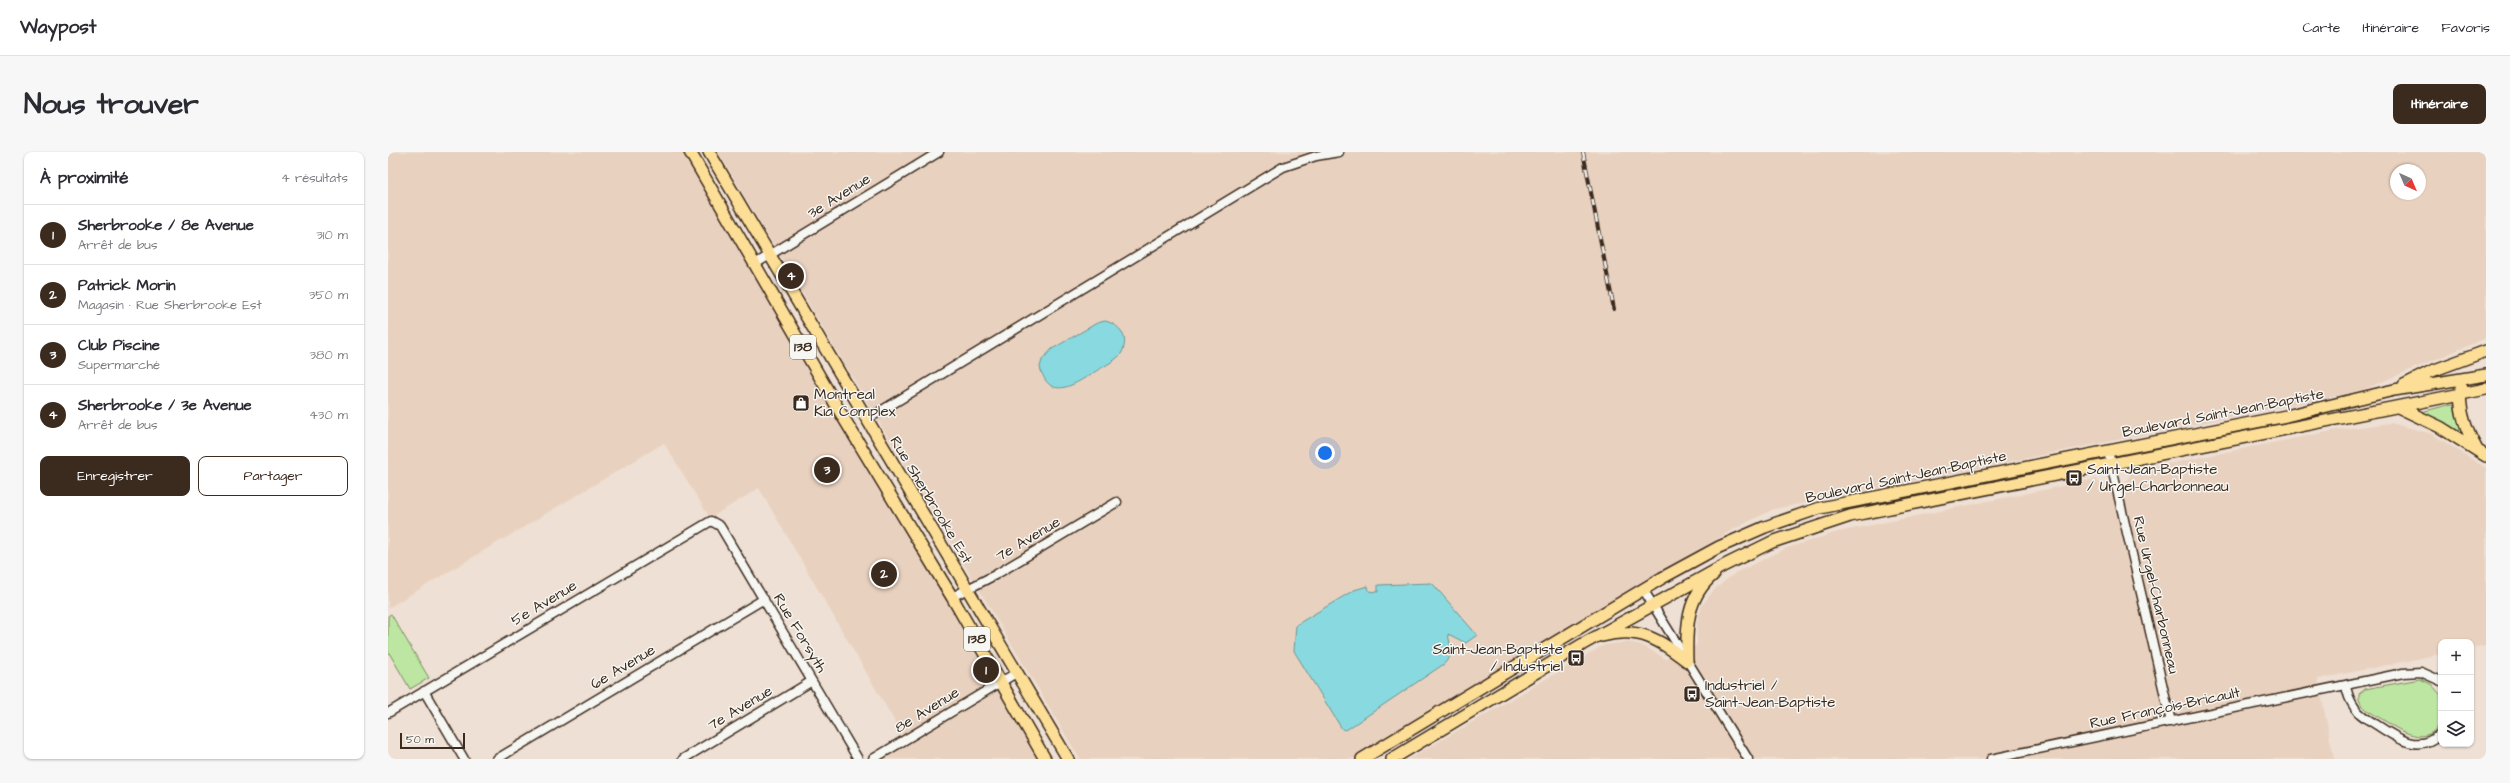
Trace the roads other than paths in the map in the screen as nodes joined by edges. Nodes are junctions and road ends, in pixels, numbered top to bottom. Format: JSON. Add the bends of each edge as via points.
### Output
{"nodes":[{"id":1,"x":690,"y":152,"type":"edge"},
{"id":2,"x":709,"y":152,"type":"edge"},
{"id":3,"x":939,"y":152,"type":"edge"},
{"id":4,"x":1339,"y":152,"type":"edge"},
{"id":5,"x":769,"y":256,"type":"junction"},
{"id":6,"x":755,"y":264,"type":"junction"},
{"id":7,"x":2486,"y":351,"type":"edge"},
{"id":8,"x":2486,"y":375,"type":"edge"},
{"id":9,"x":2462,"y":379,"type":"junction"},
{"id":10,"x":2486,"y":389,"type":"edge"},
{"id":11,"x":2394,"y":390,"type":"junction"},
{"id":12,"x":2460,"y":394,"type":"junction"},
{"id":13,"x":2398,"y":408,"type":"junction"},
{"id":14,"x":866,"y":420,"type":"junction"},
{"id":15,"x":850,"y":430,"type":"junction"},
{"id":16,"x":2476,"y":448,"type":"junction"},
{"id":17,"x":2108,"y":451,"type":"junction"},
{"id":18,"x":2486,"y":456,"type":"edge"},
{"id":19,"x":2111,"y":464,"type":"junction"},
{"id":20,"x":1117,"y":502,"type":"dead end"},
{"id":21,"x":918,"y":507,"type":"junction"},
{"id":22,"x":903,"y":516,"type":"junction"},
{"id":23,"x":715,"y":522,"type":"joint"},
{"id":24,"x":938,"y":541,"type":"junction"},
{"id":25,"x":925,"y":552,"type":"junction"},
{"id":26,"x":1725,"y":565,"type":"junction"},
{"id":27,"x":966,"y":590,"type":"junction"},
{"id":28,"x":1643,"y":590,"type":"junction"},
{"id":29,"x":952,"y":597,"type":"junction"},
{"id":30,"x":764,"y":599,"type":"junction"},
{"id":31,"x":1652,"y":604,"type":"junction"},
{"id":32,"x":1583,"y":644,"type":"junction"},
{"id":33,"x":1687,"y":662,"type":"junction"},
{"id":34,"x":1016,"y":673,"type":"junction"},
{"id":35,"x":2438,"y":679,"type":"edge"},
{"id":36,"x":812,"y":681,"type":"junction"},
{"id":37,"x":1001,"y":681,"type":"junction"},
{"id":38,"x":2346,"y":685,"type":"junction"},
{"id":39,"x":424,"y":691,"type":"junction"},
{"id":40,"x":1471,"y":694,"type":"junction"},
{"id":41,"x":1479,"y":706,"type":"junction"},
{"id":42,"x":388,"y":712,"type":"edge"},
{"id":43,"x":2171,"y":722,"type":"junction"},
{"id":44,"x":2438,"y":735,"type":"edge"},
{"id":45,"x":464,"y":759,"type":"edge"},
{"id":46,"x":497,"y":759,"type":"edge"},
{"id":47,"x":683,"y":759,"type":"edge"},
{"id":48,"x":858,"y":759,"type":"edge"},
{"id":49,"x":873,"y":759,"type":"edge"},
{"id":50,"x":1045,"y":759,"type":"edge"},
{"id":51,"x":1068,"y":759,"type":"edge"},
{"id":52,"x":1362,"y":759,"type":"edge"},
{"id":53,"x":1392,"y":759,"type":"edge"},
{"id":54,"x":1748,"y":759,"type":"edge"},
{"id":55,"x":1991,"y":759,"type":"edge"}],
"edges":[{"from":1,"to":6,"type":"main road","number":"138"},
{"from":2,"to":5,"type":"main road","name":"Rue Sherbrooke Est","number":"138"},
{"from":3,"to":5,"type":"street","name":"3e Avenue"},
{"from":4,"to":14,"type":"street","via":[[1316,156],[1283,167]]},
{"from":5,"to":6,"type":"street","name":"3e Avenue"},
{"from":5,"to":14,"type":"main road","name":"Rue Sherbrooke Est","number":"138"},
{"from":6,"to":15,"type":"main road","number":"138"},
{"from":7,"to":11,"type":"main road","via":[[2432,371]]},
{"from":8,"to":9,"type":"main road","name":"Boulevard Saint-Jean-Baptiste"},
{"from":9,"to":11,"type":"main road","name":"Boulevard Saint-Jean-Baptiste"},
{"from":9,"to":12,"type":"main road"},
{"from":10,"to":12,"type":"main road","name":"Boulevard Saint-Jean-Baptiste"},
{"from":11,"to":17,"type":"main road","name":"Boulevard Saint-Jean-Baptiste","via":[[2314,410]]},
{"from":12,"to":13,"type":"main road","name":"Boulevard Saint-Jean-Baptiste"},
{"from":12,"to":16,"type":"main road","via":[[2464,422]]},
{"from":13,"to":16,"type":"main road","via":[[2434,424]]},
{"from":13,"to":19,"type":"main road","name":"Boulevard Saint-Jean-Baptiste"},
{"from":14,"to":15,"type":"main road"},
{"from":14,"to":21,"type":"main road","name":"Rue Sherbrooke Est","number":"138"},
{"from":15,"to":22,"type":"main road","number":"138"},
{"from":16,"to":18,"type":"main road"},
{"from":17,"to":19,"type":"street","name":"Rue Urgel-Charbonneau"},
{"from":17,"to":28,"type":"main road","name":"Boulevard Saint-Jean-Baptiste","via":[[1820,508],[1765,527],[1719,547]]},
{"from":19,"to":26,"type":"main road","name":"Boulevard Saint-Jean-Baptiste","via":[[1850,516],[1772,542]]},
{"from":19,"to":43,"type":"street","name":"Rue Urgel-Charbonneau"},
{"from":20,"to":27,"type":"street","name":"7e Avenue"},
{"from":21,"to":22,"type":"main road"},
{"from":21,"to":24,"type":"main road","name":"Rue Sherbrooke Est","number":"138"},
{"from":22,"to":25,"type":"main road","number":"138"},
{"from":23,"to":30,"type":"street","name":"Rue Forsyth"},
{"from":23,"to":39,"type":"street","name":"5e Avenue","via":[[705,522]]},
{"from":24,"to":25,"type":"main road"},
{"from":24,"to":27,"type":"main road","name":"Rue Sherbrooke Est","number":"138"},
{"from":25,"to":29,"type":"main road","number":"138"},
{"from":26,"to":31,"type":"main road","name":"Boulevard Saint-Jean-Baptiste"},
{"from":26,"to":33,"type":"main road","via":[[1709,578],[1698,592],[1690,610],[1686,627]]},
{"from":27,"to":29,"type":"street","name":"7e Avenue"},
{"from":27,"to":34,"type":"main road","name":"Rue Sherbrooke Est","number":"138"},
{"from":28,"to":31,"type":"street"},
{"from":28,"to":40,"type":"main road","name":"Boulevard Saint-Jean-Baptiste"},
{"from":29,"to":37,"type":"main road","number":"138"},
{"from":30,"to":36,"type":"street","name":"Rue Forsyth"},
{"from":30,"to":46,"type":"street","name":"6e Avenue"},
{"from":31,"to":32,"type":"main road","name":"Boulevard Saint-Jean-Baptiste"},
{"from":31,"to":33,"type":"street"},
{"from":32,"to":33,"type":"main road","via":[[1604,635],[1623,632],[1650,636]]},
{"from":32,"to":41,"type":"main road","name":"Boulevard Saint-Jean-Baptiste"},
{"from":33,"to":54,"type":"street"},
{"from":34,"to":37,"type":"street","name":"8e Avenue"},
{"from":34,"to":51,"type":"main road","name":"Rue Sherbrooke Est","number":"138"},
{"from":35,"to":38,"type":"street","name":"Rue François-Bricault","via":[[2416,671]]},
{"from":36,"to":47,"type":"street","name":"7e Avenue"},
{"from":36,"to":48,"type":"street","name":"Rue Forsyth"},
{"from":37,"to":49,"type":"street","name":"8e Avenue"},
{"from":37,"to":50,"type":"main road","number":"138"},
{"from":38,"to":43,"type":"street","name":"Rue François-Bricault"},
{"from":38,"to":44,"type":"street","via":[[2357,711],[2402,741],[2420,744]]},
{"from":39,"to":42,"type":"street","name":"5e Avenue"},
{"from":39,"to":45,"type":"street"},
{"from":40,"to":41,"type":"main road"},
{"from":40,"to":52,"type":"main road","name":"Boulevard Saint-Jean-Baptiste"},
{"from":41,"to":53,"type":"main road","name":"Boulevard Saint-Jean-Baptiste"},
{"from":43,"to":55,"type":"street","name":"Rue François-Bricault"}]}
